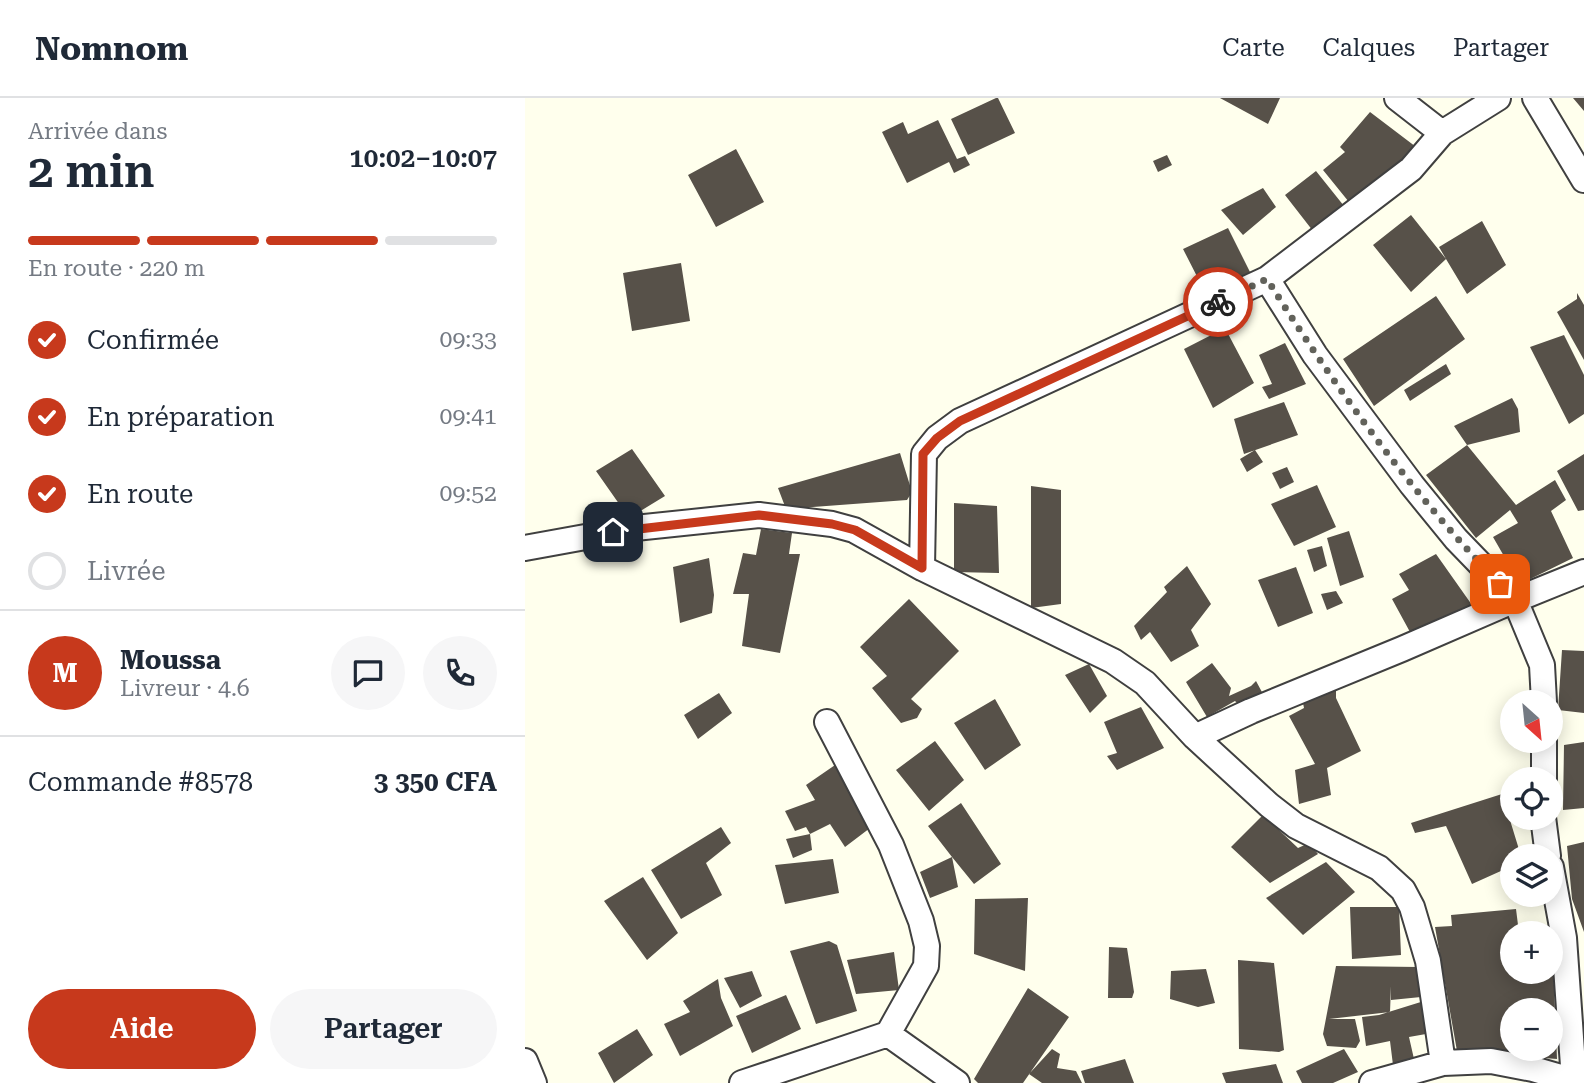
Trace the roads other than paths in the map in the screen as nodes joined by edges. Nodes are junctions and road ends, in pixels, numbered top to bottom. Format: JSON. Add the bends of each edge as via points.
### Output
{"nodes":[{"id":1,"x":1397,"y":98,"type":"edge"},
{"id":2,"x":1498,"y":98,"type":"edge"},
{"id":3,"x":1535,"y":98,"type":"edge"},
{"id":4,"x":1443,"y":133,"type":"junction"},
{"id":5,"x":1584,"y":180,"type":"edge"},
{"id":6,"x":1267,"y":279,"type":"junction"},
{"id":7,"x":525,"y":548,"type":"edge"},
{"id":8,"x":922,"y":568,"type":"junction"},
{"id":9,"x":1584,"y":572,"type":"edge"},
{"id":10,"x":1515,"y":600,"type":"junction"},
{"id":11,"x":1543,"y":690,"type":"edge"},
{"id":12,"x":827,"y":722,"type":"dead end"},
{"id":13,"x":1195,"y":737,"type":"junction"},
{"id":14,"x":1558,"y":907,"type":"edge"},
{"id":15,"x":888,"y":1034,"type":"junction"},
{"id":16,"x":525,"y":1061,"type":"edge"},
{"id":17,"x":1443,"y":1063,"type":"junction"},
{"id":18,"x":1578,"y":1082,"type":"edge"},
{"id":19,"x":534,"y":1083,"type":"edge"},
{"id":20,"x":742,"y":1083,"type":"edge"},
{"id":21,"x":957,"y":1083,"type":"edge"},
{"id":22,"x":1373,"y":1083,"type":"edge"}],
"edges":[{"from":1,"to":4,"type":"street"},
{"from":2,"to":4,"type":"street"},
{"from":3,"to":5,"type":"street"},
{"from":4,"to":6,"type":"street","via":[[1411,169]]},
{"from":6,"to":8,"type":"street","via":[[960,421],[937,438],[923,454]]},
{"from":6,"to":10,"type":"street","via":[[1315,355],[1412,485]]},
{"from":7,"to":8,"type":"street","via":[[635,528],[759,515],[855,530]]},
{"from":8,"to":13,"type":"street","via":[[1113,661],[1145,684]]},
{"from":9,"to":10,"type":"street"},
{"from":10,"to":11,"type":"street","via":[[1542,666]]},
{"from":10,"to":13,"type":"street"},
{"from":12,"to":15,"type":"street","via":[[891,845],[927,946],[926,966]]},
{"from":13,"to":17,"type":"street","via":[[1287,819],[1379,868],[1403,890],[1428,961]]},
{"from":14,"to":18,"type":"street"},
{"from":15,"to":20,"type":"street"},
{"from":15,"to":21,"type":"street"},
{"from":16,"to":19,"type":"street"},
{"from":17,"to":18,"type":"street","via":[[1491,1061]]},
{"from":17,"to":22,"type":"street"}]}
